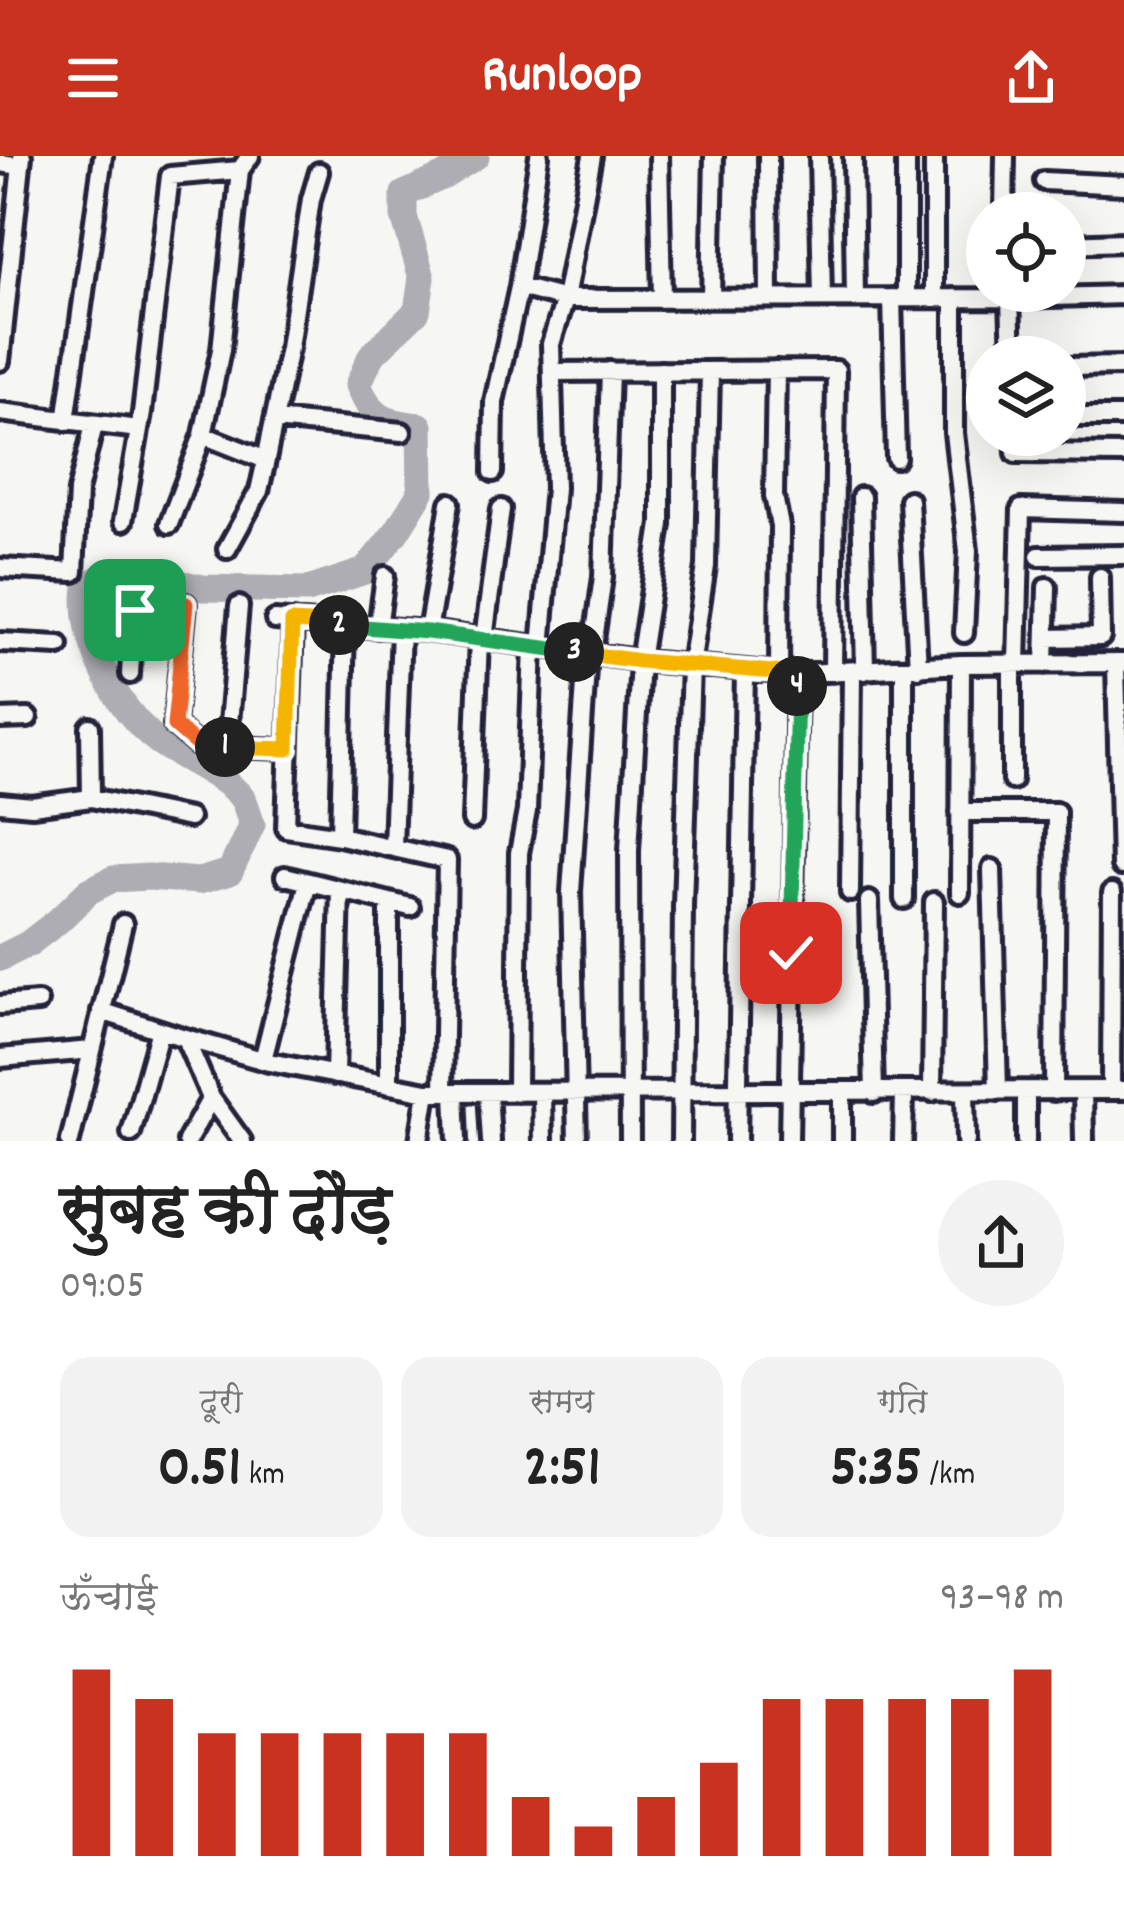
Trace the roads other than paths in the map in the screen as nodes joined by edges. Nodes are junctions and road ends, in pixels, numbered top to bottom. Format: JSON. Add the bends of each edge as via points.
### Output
{"nodes":[{"id":1,"x":103,"y":156,"type":"edge"},
{"id":2,"x":538,"y":156,"type":"edge"},
{"id":3,"x":592,"y":156,"type":"edge"},
{"id":4,"x":659,"y":156,"type":"edge"},
{"id":5,"x":715,"y":156,"type":"edge"},
{"id":6,"x":768,"y":156,"type":"edge"},
{"id":7,"x":819,"y":156,"type":"edge"},
{"id":8,"x":853,"y":156,"type":"edge"},
{"id":9,"x":906,"y":156,"type":"edge"},
{"id":10,"x":934,"y":156,"type":"edge"},
{"id":11,"x":1005,"y":157,"type":"edge"},
{"id":12,"x":22,"y":161,"type":"edge"},
{"id":13,"x":0,"y":163,"type":"edge"},
{"id":14,"x":245,"y":163,"type":"edge"},
{"id":15,"x":319,"y":172,"type":"dead end"},
{"id":16,"x":1044,"y":182,"type":"dead end"},
{"id":17,"x":1124,"y":185,"type":"edge"},
{"id":18,"x":1004,"y":192,"type":"edge"},
{"id":19,"x":1124,"y":242,"type":"edge"},
{"id":20,"x":1086,"y":243,"type":"edge"},
{"id":21,"x":519,"y":287,"type":"junction"},
{"id":22,"x":1086,"y":295,"type":"edge"},
{"id":23,"x":1124,"y":295,"type":"edge"},
{"id":24,"x":662,"y":298,"type":"junction"},
{"id":25,"x":711,"y":298,"type":"junction"},
{"id":26,"x":769,"y":298,"type":"junction"},
{"id":27,"x":822,"y":298,"type":"junction"},
{"id":28,"x":855,"y":298,"type":"junction"},
{"id":29,"x":899,"y":298,"type":"junction"},
{"id":30,"x":934,"y":298,"type":"junction"},
{"id":31,"x":954,"y":298,"type":"junction"},
{"id":32,"x":966,"y":298,"type":"edge"},
{"id":33,"x":566,"y":299,"type":"junction"},
{"id":34,"x":0,"y":361,"type":"edge"},
{"id":35,"x":1124,"y":366,"type":"edge"},
{"id":36,"x":1086,"y":367,"type":"edge"},
{"id":37,"x":710,"y":370,"type":"junction"},
{"id":38,"x":776,"y":370,"type":"junction"},
{"id":39,"x":610,"y":371,"type":"junction"},
{"id":40,"x":661,"y":371,"type":"junction"},
{"id":41,"x":552,"y":372,"type":"junction"},
{"id":42,"x":0,"y":412,"type":"edge"},
{"id":43,"x":1086,"y":416,"type":"edge"},
{"id":44,"x":1124,"y":417,"type":"edge"},
{"id":45,"x":274,"y":420,"type":"junction"},
{"id":46,"x":66,"y":421,"type":"junction"},
{"id":47,"x":94,"y":425,"type":"junction"},
{"id":48,"x":139,"y":429,"type":"junction"},
{"id":49,"x":402,"y":432,"type":"dead end"},
{"id":50,"x":203,"y":435,"type":"junction"},
{"id":51,"x":1086,"y":454,"type":"edge"},
{"id":52,"x":1124,"y":454,"type":"edge"},
{"id":53,"x":896,"y":458,"type":"dead end"},
{"id":54,"x":266,"y":460,"type":"junction"},
{"id":55,"x":493,"y":472,"type":"dead end"},
{"id":56,"x":861,"y":496,"type":"dead end"},
{"id":57,"x":909,"y":500,"type":"dead end"},
{"id":58,"x":450,"y":502,"type":"dead end"},
{"id":59,"x":501,"y":509,"type":"dead end"},
{"id":60,"x":1124,"y":512,"type":"edge"},
{"id":61,"x":123,"y":521,"type":"dead end"},
{"id":62,"x":169,"y":524,"type":"dead end"},
{"id":63,"x":226,"y":549,"type":"dead end"},
{"id":64,"x":1124,"y":555,"type":"edge"},
{"id":65,"x":1040,"y":556,"type":"dead end"},
{"id":66,"x":0,"y":568,"type":"edge"},
{"id":67,"x":385,"y":576,"type":"dead end"},
{"id":68,"x":1100,"y":577,"type":"dead end"},
{"id":69,"x":1047,"y":587,"type":"dead end"},
{"id":70,"x":239,"y":606,"type":"dead end"},
{"id":71,"x":345,"y":626,"type":"junction"},
{"id":72,"x":378,"y":628,"type":"junction"},
{"id":73,"x":400,"y":629,"type":"junction"},
{"id":74,"x":428,"y":632,"type":"junction"},
{"id":75,"x":964,"y":633,"type":"dead end"},
{"id":76,"x":1046,"y":638,"type":"junction"},
{"id":77,"x":481,"y":639,"type":"junction"},
{"id":78,"x":0,"y":642,"type":"edge"},
{"id":79,"x":59,"y":644,"type":"dead end"},
{"id":80,"x":537,"y":647,"type":"junction"},
{"id":81,"x":590,"y":654,"type":"junction"},
{"id":82,"x":640,"y":661,"type":"junction"},
{"id":83,"x":1120,"y":663,"type":"edge"},
{"id":84,"x":961,"y":664,"type":"junction"},
{"id":85,"x":1015,"y":664,"type":"junction"},
{"id":86,"x":1046,"y":664,"type":"junction"},
{"id":87,"x":691,"y":665,"type":"junction"},
{"id":88,"x":911,"y":668,"type":"junction"},
{"id":89,"x":745,"y":670,"type":"junction"},
{"id":90,"x":850,"y":671,"type":"junction"},
{"id":91,"x":130,"y":674,"type":"dead end"},
{"id":92,"x":788,"y":674,"type":"junction"},
{"id":93,"x":0,"y":718,"type":"edge"},
{"id":94,"x":28,"y":718,"type":"dead end"},
{"id":95,"x":90,"y":728,"type":"dead end"},
{"id":96,"x":226,"y":747,"type":"junction"},
{"id":97,"x":288,"y":749,"type":"junction"},
{"id":98,"x":1012,"y":780,"type":"dead end"},
{"id":99,"x":91,"y":798,"type":"junction"},
{"id":100,"x":0,"y":802,"type":"edge"},
{"id":101,"x":960,"y":812,"type":"junction"},
{"id":102,"x":189,"y":818,"type":"dead end"},
{"id":103,"x":472,"y":820,"type":"dead end"},
{"id":104,"x":340,"y":836,"type":"junction"},
{"id":105,"x":393,"y":847,"type":"junction"},
{"id":106,"x":1121,"y":866,"type":"dead end"},
{"id":107,"x":992,"y":869,"type":"dead end"},
{"id":108,"x":285,"y":876,"type":"dead end"},
{"id":109,"x":308,"y":882,"type":"junction"},
{"id":110,"x":340,"y":890,"type":"junction"},
{"id":111,"x":850,"y":892,"type":"dead end"},
{"id":112,"x":960,"y":893,"type":"dead end"},
{"id":113,"x":1112,"y":893,"type":"dead end"},
{"id":114,"x":904,"y":899,"type":"dead end"},
{"id":115,"x":389,"y":902,"type":"junction"},
{"id":116,"x":869,"y":902,"type":"dead end"},
{"id":117,"x":934,"y":902,"type":"dead end"},
{"id":118,"x":410,"y":907,"type":"dead end"},
{"id":119,"x":123,"y":924,"type":"dead end"},
{"id":120,"x":38,"y":1002,"type":"dead end"},
{"id":121,"x":0,"y":1005,"type":"edge"},
{"id":122,"x":101,"y":1011,"type":"junction"},
{"id":123,"x":160,"y":1030,"type":"junction"},
{"id":124,"x":185,"y":1038,"type":"junction"},
{"id":125,"x":92,"y":1050,"type":"junction"},
{"id":126,"x":0,"y":1058,"type":"edge"},
{"id":127,"x":263,"y":1060,"type":"junction"},
{"id":128,"x":335,"y":1075,"type":"junction"},
{"id":129,"x":388,"y":1085,"type":"junction"},
{"id":130,"x":1083,"y":1090,"type":"junction"},
{"id":131,"x":1118,"y":1090,"type":"edge"},
{"id":132,"x":998,"y":1091,"type":"junction"},
{"id":133,"x":1026,"y":1091,"type":"junction"},
{"id":134,"x":1054,"y":1091,"type":"junction"},
{"id":135,"x":904,"y":1092,"type":"junction"},
{"id":136,"x":932,"y":1092,"type":"junction"},
{"id":137,"x":964,"y":1092,"type":"junction"},
{"id":138,"x":442,"y":1093,"type":"junction"},
{"id":139,"x":488,"y":1093,"type":"junction"},
{"id":140,"x":517,"y":1093,"type":"junction"},
{"id":141,"x":542,"y":1093,"type":"junction"},
{"id":142,"x":575,"y":1093,"type":"junction"},
{"id":143,"x":628,"y":1093,"type":"junction"},
{"id":144,"x":680,"y":1093,"type":"junction"},
{"id":145,"x":736,"y":1093,"type":"junction"},
{"id":146,"x":788,"y":1093,"type":"junction"},
{"id":147,"x":842,"y":1093,"type":"junction"},
{"id":148,"x":874,"y":1093,"type":"junction"},
{"id":149,"x":211,"y":1098,"type":"junction"},
{"id":150,"x":131,"y":1133,"type":"dead end"},
{"id":151,"x":70,"y":1141,"type":"edge"},
{"id":152,"x":187,"y":1141,"type":"edge"},
{"id":153,"x":242,"y":1141,"type":"edge"},
{"id":154,"x":419,"y":1141,"type":"edge"},
{"id":155,"x":457,"y":1141,"type":"edge"},
{"id":156,"x":491,"y":1141,"type":"edge"},
{"id":157,"x":543,"y":1141,"type":"edge"},
{"id":158,"x":577,"y":1141,"type":"edge"},
{"id":159,"x":630,"y":1141,"type":"edge"},
{"id":160,"x":681,"y":1141,"type":"edge"},
{"id":161,"x":737,"y":1141,"type":"edge"},
{"id":162,"x":789,"y":1141,"type":"edge"},
{"id":163,"x":842,"y":1141,"type":"edge"},
{"id":164,"x":904,"y":1141,"type":"edge"},
{"id":165,"x":965,"y":1141,"type":"edge"},
{"id":166,"x":1026,"y":1141,"type":"edge"},
{"id":167,"x":1084,"y":1141,"type":"edge"}],
"edges":[{"from":1,"to":46,"type":"street"},
{"from":2,"to":21,"type":"street"},
{"from":3,"to":33,"type":"street"},
{"from":4,"to":24,"type":"street"},
{"from":5,"to":25,"type":"street"},
{"from":6,"to":26,"type":"street"},
{"from":7,"to":27,"type":"street"},
{"from":8,"to":28,"type":"street"},
{"from":9,"to":29,"type":"street"},
{"from":10,"to":30,"type":"street"},
{"from":11,"to":18,"type":"street"},
{"from":12,"to":13,"type":"street"},
{"from":12,"to":34,"type":"street"},
{"from":14,"to":48,"type":"street","via":[[170,176]]},
{"from":14,"to":50,"type":"street"},
{"from":15,"to":45,"type":"street"},
{"from":16,"to":17,"type":"street"},
{"from":19,"to":20,"type":"street"},
{"from":21,"to":33,"type":"street"},
{"from":21,"to":55,"type":"street","via":[[494,402]]},
{"from":22,"to":23,"type":"street"},
{"from":24,"to":25,"type":"street"},
{"from":24,"to":33,"type":"street"},
{"from":25,"to":26,"type":"street"},
{"from":26,"to":27,"type":"street"},
{"from":27,"to":28,"type":"street"},
{"from":28,"to":29,"type":"street"},
{"from":29,"to":30,"type":"street"},
{"from":29,"to":53,"type":"street"},
{"from":30,"to":31,"type":"street"},
{"from":31,"to":32,"type":"street"},
{"from":31,"to":75,"type":"street","via":[[954,433],[968,551]]},
{"from":33,"to":41,"type":"street","via":[[551,344]]},
{"from":35,"to":36,"type":"street"},
{"from":37,"to":38,"type":"street"},
{"from":37,"to":40,"type":"street"},
{"from":37,"to":87,"type":"street","via":[[706,566]]},
{"from":38,"to":90,"type":"street","via":[[836,370]]},
{"from":38,"to":92,"type":"street","via":[[774,496]]},
{"from":39,"to":40,"type":"street"},
{"from":39,"to":41,"type":"street"},
{"from":39,"to":81,"type":"street","via":[[603,577]]},
{"from":40,"to":82,"type":"street","via":[[661,524]]},
{"from":41,"to":80,"type":"street","via":[[555,488]]},
{"from":42,"to":46,"type":"street"},
{"from":43,"to":44,"type":"street"},
{"from":45,"to":49,"type":"street"},
{"from":45,"to":54,"type":"street"},
{"from":46,"to":47,"type":"street"},
{"from":47,"to":48,"type":"street"},
{"from":47,"to":66,"type":"street","via":[[78,491],[74,572]]},
{"from":48,"to":61,"type":"street"},
{"from":50,"to":54,"type":"street"},
{"from":50,"to":62,"type":"street"},
{"from":51,"to":52,"type":"street"},
{"from":54,"to":63,"type":"street"},
{"from":56,"to":90,"type":"street"},
{"from":57,"to":88,"type":"street"},
{"from":58,"to":74,"type":"street"},
{"from":59,"to":77,"type":"street"},
{"from":60,"to":85,"type":"street","via":[[1021,509]]},
{"from":64,"to":65,"type":"street"},
{"from":67,"to":72,"type":"street"},
{"from":68,"to":76,"type":"street","via":[[1101,637]]},
{"from":69,"to":76,"type":"street"},
{"from":70,"to":96,"type":"street"},
{"from":71,"to":72,"type":"street"},
{"from":71,"to":97,"type":"street","via":[[284,621]]},
{"from":71,"to":104,"type":"street"},
{"from":72,"to":73,"type":"street"},
{"from":73,"to":74,"type":"street"},
{"from":73,"to":105,"type":"street"},
{"from":74,"to":77,"type":"street"},
{"from":76,"to":86,"type":"street"},
{"from":77,"to":80,"type":"street"},
{"from":77,"to":103,"type":"street"},
{"from":78,"to":79,"type":"street"},
{"from":80,"to":81,"type":"street"},
{"from":80,"to":140,"type":"street","via":[[519,854]]},
{"from":81,"to":82,"type":"street"},
{"from":81,"to":142,"type":"street","via":[[571,892]]},
{"from":82,"to":87,"type":"street"},
{"from":82,"to":143,"type":"street"},
{"from":83,"to":86,"type":"street"},
{"from":83,"to":106,"type":"street"},
{"from":84,"to":85,"type":"street"},
{"from":84,"to":88,"type":"street"},
{"from":84,"to":101,"type":"street"},
{"from":85,"to":86,"type":"street"},
{"from":85,"to":98,"type":"street"},
{"from":87,"to":89,"type":"street"},
{"from":87,"to":144,"type":"street"},
{"from":88,"to":90,"type":"street"},
{"from":88,"to":114,"type":"street"},
{"from":89,"to":92,"type":"street"},
{"from":89,"to":145,"type":"street"},
{"from":90,"to":92,"type":"street"},
{"from":90,"to":111,"type":"street"},
{"from":91,"to":96,"type":"street","via":[[135,610],[156,596],[186,604],[174,725],[197,745]]},
{"from":92,"to":146,"type":"street"},
{"from":93,"to":94,"type":"street"},
{"from":95,"to":99,"type":"street"},
{"from":96,"to":97,"type":"street"},
{"from":97,"to":104,"type":"street","via":[[286,829]]},
{"from":99,"to":100,"type":"street"},
{"from":99,"to":102,"type":"street"},
{"from":101,"to":112,"type":"street"},
{"from":101,"to":134,"type":"street","via":[[1056,812]]},
{"from":104,"to":105,"type":"street"},
{"from":105,"to":138,"type":"street","via":[[447,860]]},
{"from":107,"to":132,"type":"street"},
{"from":108,"to":109,"type":"street"},
{"from":109,"to":110,"type":"street"},
{"from":109,"to":127,"type":"street"},
{"from":110,"to":115,"type":"street"},
{"from":110,"to":128,"type":"street"},
{"from":113,"to":131,"type":"street"},
{"from":115,"to":118,"type":"street"},
{"from":115,"to":129,"type":"street"},
{"from":116,"to":148,"type":"street"},
{"from":117,"to":136,"type":"street"},
{"from":119,"to":122,"type":"street"},
{"from":120,"to":121,"type":"street"},
{"from":122,"to":123,"type":"street"},
{"from":122,"to":125,"type":"street"},
{"from":123,"to":124,"type":"street"},
{"from":123,"to":150,"type":"street"},
{"from":124,"to":127,"type":"street"},
{"from":124,"to":149,"type":"street"},
{"from":125,"to":126,"type":"street"},
{"from":125,"to":151,"type":"street"},
{"from":127,"to":128,"type":"street"},
{"from":128,"to":129,"type":"street"},
{"from":129,"to":138,"type":"street"},
{"from":130,"to":131,"type":"street"},
{"from":130,"to":134,"type":"street"},
{"from":130,"to":167,"type":"street"},
{"from":132,"to":133,"type":"street"},
{"from":132,"to":137,"type":"street"},
{"from":133,"to":134,"type":"street"},
{"from":133,"to":166,"type":"street"},
{"from":135,"to":136,"type":"street"},
{"from":135,"to":148,"type":"street"},
{"from":135,"to":164,"type":"street"},
{"from":136,"to":137,"type":"street"},
{"from":137,"to":165,"type":"street"},
{"from":138,"to":139,"type":"street"},
{"from":138,"to":154,"type":"street"},
{"from":138,"to":155,"type":"street"},
{"from":139,"to":140,"type":"street"},
{"from":139,"to":156,"type":"street"},
{"from":140,"to":141,"type":"street"},
{"from":141,"to":142,"type":"street"},
{"from":141,"to":157,"type":"street"},
{"from":142,"to":143,"type":"street"},
{"from":142,"to":158,"type":"street"},
{"from":143,"to":144,"type":"street"},
{"from":143,"to":159,"type":"street"},
{"from":144,"to":145,"type":"street"},
{"from":144,"to":160,"type":"street"},
{"from":145,"to":146,"type":"street"},
{"from":145,"to":161,"type":"street"},
{"from":146,"to":147,"type":"street"},
{"from":146,"to":162,"type":"street"},
{"from":147,"to":148,"type":"street"},
{"from":147,"to":163,"type":"street"},
{"from":149,"to":152,"type":"street"},
{"from":149,"to":153,"type":"street"}]}
